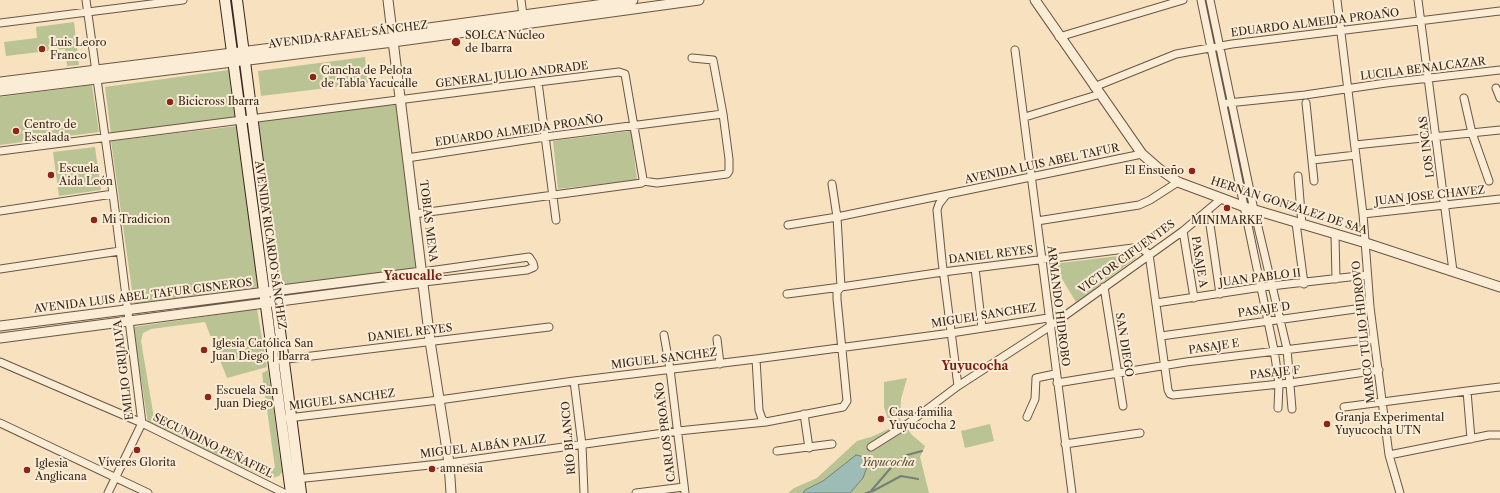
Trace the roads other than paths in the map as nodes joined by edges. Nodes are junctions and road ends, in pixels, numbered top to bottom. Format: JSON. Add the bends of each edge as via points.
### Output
{"nodes":[{"id":1,"x":86,"y":0,"type":"edge"},
{"id":2,"x":183,"y":0,"type":"edge"},
{"id":3,"x":225,"y":0,"type":"edge"},
{"id":4,"x":237,"y":0,"type":"edge"},
{"id":5,"x":388,"y":0,"type":"edge"},
{"id":6,"x":521,"y":0,"type":"edge"},
{"id":7,"x":633,"y":0,"type":"edge"},
{"id":8,"x":700,"y":0,"type":"edge"},
{"id":9,"x":1035,"y":0,"type":"edge"},
{"id":10,"x":1183,"y":0,"type":"edge"},
{"id":11,"x":1201,"y":0,"type":"edge"},
{"id":12,"x":1210,"y":0,"type":"edge"},
{"id":13,"x":1337,"y":0,"type":"edge"},
{"id":14,"x":1418,"y":0,"type":"edge"},
{"id":15,"x":1173,"y":1,"type":"edge"},
{"id":16,"x":1500,"y":11,"type":"edge"},
{"id":17,"x":87,"y":12,"type":"junction"},
{"id":18,"x":523,"y":15,"type":"junction"},
{"id":19,"x":491,"y":19,"type":"junction"},
{"id":20,"x":1421,"y":21,"type":"junction"},
{"id":21,"x":0,"y":23,"type":"edge"},
{"id":22,"x":492,"y":29,"type":"junction"},
{"id":23,"x":1340,"y":31,"type":"junction"},
{"id":24,"x":393,"y":37,"type":"junction"},
{"id":25,"x":1059,"y":37,"type":"junction"},
{"id":26,"x":1221,"y":47,"type":"junction"},
{"id":27,"x":1212,"y":48,"type":"junction"},
{"id":28,"x":1015,"y":50,"type":"dead end"},
{"id":29,"x":244,"y":56,"type":"junction"},
{"id":30,"x":232,"y":58,"type":"junction"},
{"id":31,"x":692,"y":58,"type":"dead end"},
{"id":32,"x":96,"y":69,"type":"junction"},
{"id":33,"x":1500,"y":70,"type":"edge"},
{"id":34,"x":1429,"y":78,"type":"junction"},
{"id":35,"x":97,"y":79,"type":"junction"},
{"id":36,"x":0,"y":82,"type":"edge"},
{"id":37,"x":538,"y":82,"type":"junction"},
{"id":38,"x":1094,"y":87,"type":"junction"},
{"id":39,"x":1348,"y":88,"type":"junction"},
{"id":40,"x":1496,"y":88,"type":"dead end"},
{"id":41,"x":0,"y":91,"type":"edge"},
{"id":42,"x":1100,"y":94,"type":"junction"},
{"id":43,"x":1464,"y":98,"type":"dead end"},
{"id":44,"x":1500,"y":98,"type":"edge"},
{"id":45,"x":400,"y":100,"type":"junction"},
{"id":46,"x":1232,"y":102,"type":"junction"},
{"id":47,"x":1224,"y":103,"type":"junction"},
{"id":48,"x":1306,"y":103,"type":"dead end"},
{"id":49,"x":722,"y":114,"type":"junction"},
{"id":50,"x":1025,"y":117,"type":"junction"},
{"id":51,"x":252,"y":120,"type":"junction"},
{"id":52,"x":241,"y":121,"type":"junction"},
{"id":53,"x":634,"y":126,"type":"junction"},
{"id":54,"x":1500,"y":130,"type":"edge"},
{"id":55,"x":1472,"y":133,"type":"junction"},
{"id":56,"x":545,"y":137,"type":"junction"},
{"id":57,"x":1436,"y":137,"type":"junction"},
{"id":58,"x":105,"y":138,"type":"junction"},
{"id":59,"x":1355,"y":145,"type":"junction"},
{"id":60,"x":0,"y":151,"type":"edge"},
{"id":61,"x":1142,"y":154,"type":"junction"},
{"id":62,"x":1356,"y":154,"type":"junction"},
{"id":63,"x":407,"y":158,"type":"junction"},
{"id":64,"x":1313,"y":160,"type":"junction"},
{"id":65,"x":1031,"y":176,"type":"junction"},
{"id":66,"x":1298,"y":176,"type":"dead end"},
{"id":67,"x":642,"y":179,"type":"junction"},
{"id":68,"x":1489,"y":180,"type":"dead end"},
{"id":69,"x":1314,"y":181,"type":"dead end"},
{"id":70,"x":1178,"y":182,"type":"junction"},
{"id":71,"x":832,"y":184,"type":"dead end"},
{"id":72,"x":113,"y":194,"type":"junction"},
{"id":73,"x":554,"y":195,"type":"junction"},
{"id":74,"x":946,"y":195,"type":"junction"},
{"id":75,"x":1220,"y":199,"type":"junction"},
{"id":76,"x":1500,"y":199,"type":"edge"},
{"id":77,"x":1445,"y":206,"type":"junction"},
{"id":78,"x":1245,"y":207,"type":"junction"},
{"id":79,"x":1254,"y":210,"type":"junction"},
{"id":80,"x":0,"y":211,"type":"edge"},
{"id":81,"x":1208,"y":211,"type":"junction"},
{"id":82,"x":414,"y":214,"type":"junction"},
{"id":83,"x":1363,"y":214,"type":"junction"},
{"id":84,"x":837,"y":217,"type":"junction"},
{"id":85,"x":556,"y":220,"type":"dead end"},
{"id":86,"x":1037,"y":221,"type":"junction"},
{"id":87,"x":1299,"y":224,"type":"junction"},
{"id":88,"x":788,"y":225,"type":"dead end"},
{"id":89,"x":1183,"y":231,"type":"junction"},
{"id":90,"x":1335,"y":235,"type":"junction"},
{"id":91,"x":1366,"y":243,"type":"junction"},
{"id":92,"x":120,"y":251,"type":"junction"},
{"id":93,"x":1149,"y":254,"type":"junction"},
{"id":94,"x":1041,"y":259,"type":"junction"},
{"id":95,"x":975,"y":268,"type":"junction"},
{"id":96,"x":0,"y":269,"type":"edge"},
{"id":97,"x":1453,"y":271,"type":"junction"},
{"id":98,"x":422,"y":272,"type":"junction"},
{"id":99,"x":943,"y":272,"type":"junction"},
{"id":100,"x":1367,"y":275,"type":"junction"},
{"id":101,"x":1336,"y":279,"type":"junction"},
{"id":102,"x":424,"y":282,"type":"junction"},
{"id":103,"x":1304,"y":284,"type":"junction"},
{"id":104,"x":1262,"y":287,"type":"junction"},
{"id":105,"x":1272,"y":287,"type":"junction"},
{"id":106,"x":1500,"y":287,"type":"edge"},
{"id":107,"x":841,"y":288,"type":"junction"},
{"id":108,"x":1104,"y":288,"type":"junction"},
{"id":109,"x":276,"y":290,"type":"junction"},
{"id":110,"x":264,"y":292,"type":"junction"},
{"id":111,"x":787,"y":294,"type":"dead end"},
{"id":112,"x":1220,"y":294,"type":"junction"},
{"id":113,"x":1194,"y":298,"type":"junction"},
{"id":114,"x":277,"y":302,"type":"junction"},
{"id":115,"x":266,"y":303,"type":"junction"},
{"id":116,"x":1156,"y":303,"type":"junction"},
{"id":117,"x":1370,"y":307,"type":"junction"},
{"id":118,"x":128,"y":311,"type":"junction"},
{"id":119,"x":1048,"y":318,"type":"junction"},
{"id":120,"x":1279,"y":319,"type":"junction"},
{"id":121,"x":1267,"y":320,"type":"junction"},
{"id":122,"x":130,"y":321,"type":"junction"},
{"id":123,"x":0,"y":326,"type":"edge"},
{"id":124,"x":549,"y":327,"type":"dead end"},
{"id":125,"x":1049,"y":327,"type":"junction"},
{"id":126,"x":982,"y":328,"type":"junction"},
{"id":127,"x":951,"y":333,"type":"junction"},
{"id":128,"x":664,"y":335,"type":"dead end"},
{"id":129,"x":1161,"y":336,"type":"junction"},
{"id":130,"x":0,"y":338,"type":"edge"},
{"id":131,"x":1374,"y":338,"type":"junction"},
{"id":132,"x":717,"y":339,"type":"dead end"},
{"id":133,"x":430,"y":341,"type":"junction"},
{"id":134,"x":840,"y":347,"type":"junction"},
{"id":135,"x":1287,"y":348,"type":"junction"},
{"id":136,"x":1274,"y":350,"type":"junction"},
{"id":137,"x":756,"y":359,"type":"junction"},
{"id":138,"x":279,"y":360,"type":"junction"},
{"id":139,"x":0,"y":362,"type":"edge"},
{"id":140,"x":720,"y":364,"type":"junction"},
{"id":141,"x":1165,"y":365,"type":"junction"},
{"id":142,"x":670,"y":369,"type":"junction"},
{"id":143,"x":1379,"y":370,"type":"junction"},
{"id":144,"x":1116,"y":372,"type":"junction"},
{"id":145,"x":1056,"y":374,"type":"junction"},
{"id":146,"x":574,"y":381,"type":"junction"},
{"id":147,"x":1057,"y":383,"type":"junction"},
{"id":148,"x":1290,"y":383,"type":"junction"},
{"id":149,"x":1279,"y":384,"type":"junction"},
{"id":150,"x":958,"y":386,"type":"junction"},
{"id":151,"x":1500,"y":387,"type":"edge"},
{"id":152,"x":1467,"y":391,"type":"junction"},
{"id":153,"x":439,"y":400,"type":"junction"},
{"id":154,"x":1383,"y":403,"type":"junction"},
{"id":155,"x":1122,"y":406,"type":"dead end"},
{"id":156,"x":1344,"y":407,"type":"dead end"},
{"id":157,"x":1278,"y":408,"type":"dead end"},
{"id":158,"x":1292,"y":409,"type":"dead end"},
{"id":159,"x":804,"y":414,"type":"junction"},
{"id":160,"x":287,"y":418,"type":"junction"},
{"id":161,"x":1027,"y":418,"type":"dead end"},
{"id":162,"x":766,"y":422,"type":"junction"},
{"id":163,"x":0,"y":423,"type":"edge"},
{"id":164,"x":142,"y":423,"type":"junction"},
{"id":165,"x":678,"y":431,"type":"junction"},
{"id":166,"x":1140,"y":433,"type":"dead end"},
{"id":167,"x":1500,"y":435,"type":"edge"},
{"id":168,"x":1471,"y":439,"type":"junction"},
{"id":169,"x":832,"y":444,"type":"dead end"},
{"id":170,"x":1065,"y":444,"type":"junction"},
{"id":171,"x":582,"y":445,"type":"junction"},
{"id":172,"x":871,"y":447,"type":"dead end"},
{"id":173,"x":809,"y":448,"type":"junction"},
{"id":174,"x":776,"y":451,"type":"dead end"},
{"id":175,"x":1389,"y":455,"type":"junction"},
{"id":176,"x":449,"y":463,"type":"junction"},
{"id":177,"x":115,"y":477,"type":"junction"},
{"id":178,"x":295,"y":480,"type":"junction"},
{"id":179,"x":685,"y":490,"type":"edge"},
{"id":180,"x":108,"y":493,"type":"edge"},
{"id":181,"x":148,"y":493,"type":"edge"},
{"id":182,"x":284,"y":493,"type":"edge"},
{"id":183,"x":291,"y":493,"type":"edge"},
{"id":184,"x":301,"y":493,"type":"edge"},
{"id":185,"x":451,"y":493,"type":"edge"},
{"id":186,"x":584,"y":493,"type":"edge"},
{"id":187,"x":636,"y":493,"type":"edge"},
{"id":188,"x":1072,"y":493,"type":"edge"},
{"id":189,"x":1400,"y":493,"type":"edge"}],
"edges":[{"from":1,"to":17,"type":"street","name":"EMILIO GRIJALVA"},
{"from":2,"to":17,"type":"street"},
{"from":3,"to":30,"type":"main road","name":"AVENIDA RICARDO SÁNCHEZ"},
{"from":4,"to":29,"type":"main road","name":"AVENIDA RICARDO SÁNCHEZ"},
{"from":5,"to":24,"type":"street","name":"TOBIAS MENA"},
{"from":6,"to":18,"type":"street"},
{"from":7,"to":18,"type":"street","name":"AVENIDA RAFAEL SÁNCHEZ"},
{"from":8,"to":22,"type":"street","name":"AVENIDA RAFAEL SÁNCHEZ"},
{"from":9,"to":25,"type":"street","name":"HERNAN GONZALEZ DE SAA"},
{"from":10,"to":15,"type":"street"},
{"from":11,"to":27,"type":"street"},
{"from":12,"to":26,"type":"street"},
{"from":13,"to":23,"type":"street","name":"MARCO TULIO HIDROVO"},
{"from":14,"to":20,"type":"street","name":"LOS INCAS"},
{"from":15,"to":25,"type":"street"},
{"from":16,"to":20,"type":"street","name":"EDUARDO ALMEIDA PROAÑO"},
{"from":17,"to":21,"type":"street"},
{"from":17,"to":32,"type":"street","name":"EMILIO GRIJALVA"},
{"from":18,"to":19,"type":"street","name":"AVENIDA RAFAEL SÁNCHEZ"},
{"from":19,"to":22,"type":"street"},
{"from":19,"to":24,"type":"street","name":"AVENIDA RAFAEL SÁNCHEZ"},
{"from":20,"to":23,"type":"street","name":"EDUARDO ALMEIDA PROAÑO"},
{"from":20,"to":34,"type":"street","name":"LOS INCAS"},
{"from":22,"to":24,"type":"street","name":"AVENIDA RAFAEL SÁNCHEZ"},
{"from":23,"to":26,"type":"street","name":"EDUARDO ALMEIDA PROAÑO"},
{"from":23,"to":39,"type":"street","name":"MARCO TULIO HIDROVO"},
{"from":24,"to":29,"type":"street","name":"AVENIDA RAFAEL SÁNCHEZ"},
{"from":24,"to":45,"type":"street","name":"TOBIAS MENA"},
{"from":25,"to":38,"type":"street","name":"HERNAN GONZALEZ DE SAA"},
{"from":26,"to":27,"type":"street","name":"EDUARDO ALMEIDA PROAÑO"},
{"from":26,"to":46,"type":"street"},
{"from":27,"to":38,"type":"street","name":"EDUARDO ALMEIDA PROAÑO","via":[[1176,54]]},
{"from":27,"to":47,"type":"street"},
{"from":28,"to":50,"type":"street","name":"ARMANDO HIDROBO"},
{"from":29,"to":30,"type":"street","name":"AVENIDA RAFAEL SÁNCHEZ"},
{"from":29,"to":51,"type":"main road","name":"AVENIDA RICARDO SÁNCHEZ"},
{"from":30,"to":32,"type":"street","name":"AVENIDA RAFAEL SÁNCHEZ"},
{"from":30,"to":35,"type":"street","name":"AVENIDA RAFAEL SÁNCHEZ"},
{"from":30,"to":52,"type":"main road","name":"AVENIDA RICARDO SÁNCHEZ"},
{"from":31,"to":49,"type":"street","via":[[713,60]]},
{"from":32,"to":35,"type":"street","name":"EMILIO GRIJALVA"},
{"from":32,"to":36,"type":"street","name":"AVENIDA RAFAEL SÁNCHEZ"},
{"from":33,"to":34,"type":"street","name":"LUCILA BENALCAZAR"},
{"from":34,"to":39,"type":"street","name":"LUCILA BENALCAZAR"},
{"from":34,"to":57,"type":"street","name":"LOS INCAS"},
{"from":35,"to":41,"type":"street","name":"AVENIDA RAFAEL SÁNCHEZ"},
{"from":35,"to":58,"type":"street","name":"EMILIO GRIJALVA"},
{"from":37,"to":45,"type":"street","name":"GENERAL JULIO ANDRADE"},
{"from":37,"to":53,"type":"street","name":"GENERAL JULIO ANDRADE","via":[[623,72],[628,84]]},
{"from":37,"to":56,"type":"street"},
{"from":38,"to":42,"type":"street","name":"HERNAN GONZALEZ DE SAA"},
{"from":39,"to":46,"type":"street","name":"LUCILA BENALCAZAR"},
{"from":39,"to":59,"type":"street","name":"MARCO TULIO HIDROVO"},
{"from":40,"to":44,"type":"street"},
{"from":42,"to":50,"type":"street"},
{"from":42,"to":61,"type":"street","name":"HERNAN GONZALEZ DE SAA"},
{"from":43,"to":55,"type":"street"},
{"from":45,"to":51,"type":"street","name":"GENERAL JULIO ANDRADE"},
{"from":45,"to":63,"type":"street","name":"TOBIAS MENA"},
{"from":46,"to":47,"type":"street","name":"LUCILA BENALCAZAR"},
{"from":46,"to":79,"type":"street"},
{"from":47,"to":78,"type":"street"},
{"from":48,"to":64,"type":"street"},
{"from":49,"to":53,"type":"street","name":"EDUARDO ALMEIDA PROAÑO"},
{"from":49,"to":67,"type":"street","via":[[729,160],[727,174],[657,183]]},
{"from":50,"to":65,"type":"street","name":"ARMANDO HIDROBO"},
{"from":51,"to":52,"type":"street","name":"GENERAL JULIO ANDRADE"},
{"from":51,"to":109,"type":"main road","name":"AVENIDA RICARDO SÁNCHEZ"},
{"from":52,"to":58,"type":"street","name":"GENERAL JULIO ANDRADE"},
{"from":52,"to":110,"type":"main road","name":"AVENIDA RICARDO SÁNCHEZ"},
{"from":53,"to":56,"type":"street","name":"EDUARDO ALMEIDA PROAÑO"},
{"from":53,"to":67,"type":"street"},
{"from":54,"to":55,"type":"street"},
{"from":55,"to":57,"type":"street"},
{"from":55,"to":68,"type":"street"},
{"from":56,"to":63,"type":"street","name":"EDUARDO ALMEIDA PROAÑO"},
{"from":56,"to":73,"type":"street"},
{"from":57,"to":59,"type":"street"},
{"from":57,"to":77,"type":"street","name":"LOS INCAS"},
{"from":58,"to":60,"type":"street","name":"GENERAL JULIO ANDRADE"},
{"from":58,"to":72,"type":"street","name":"EMILIO GRIJALVA"},
{"from":59,"to":62,"type":"street","name":"MARCO TULIO HIDROVO"},
{"from":61,"to":65,"type":"street","name":"AVENIDA LUIS ABEL TAFUR"},
{"from":61,"to":70,"type":"street","name":"HERNAN GONZALEZ DE SAA"},
{"from":62,"to":64,"type":"street"},
{"from":62,"to":83,"type":"street","name":"MARCO TULIO HIDROVO"},
{"from":63,"to":82,"type":"street","name":"TOBIAS MENA"},
{"from":64,"to":69,"type":"street"},
{"from":65,"to":74,"type":"street","name":"AVENIDA LUIS ABEL TAFUR"},
{"from":65,"to":86,"type":"street","name":"ARMANDO HIDROBO"},
{"from":66,"to":87,"type":"street"},
{"from":67,"to":73,"type":"street","via":[[639,184]]},
{"from":70,"to":75,"type":"street","name":"HERNAN GONZALEZ DE SAA"},
{"from":70,"to":86,"type":"street","via":[[1139,205]]},
{"from":71,"to":84,"type":"street"},
{"from":72,"to":80,"type":"street"},
{"from":72,"to":92,"type":"street","name":"EMILIO GRIJALVA"},
{"from":73,"to":82,"type":"street"},
{"from":73,"to":85,"type":"street"},
{"from":74,"to":84,"type":"street","name":"AVENIDA LUIS ABEL TAFUR"},
{"from":74,"to":99,"type":"street","via":[[937,210]]},
{"from":75,"to":78,"type":"street","name":"HERNAN GONZALEZ DE SAA"},
{"from":75,"to":81,"type":"street","name":"VICTOR CIFUENTES"},
{"from":76,"to":77,"type":"street","name":"JUAN JOSE CHAVEZ"},
{"from":77,"to":83,"type":"street","name":"JUAN JOSE CHAVEZ"},
{"from":77,"to":97,"type":"street","name":"LOS INCAS"},
{"from":78,"to":79,"type":"street","name":"HERNAN GONZALEZ DE SAA"},
{"from":78,"to":104,"type":"street"},
{"from":79,"to":87,"type":"street","name":"HERNAN GONZALEZ DE SAA"},
{"from":79,"to":105,"type":"street"},
{"from":81,"to":89,"type":"street","name":"VICTOR CIFUENTES"},
{"from":81,"to":112,"type":"street"},
{"from":82,"to":98,"type":"street","name":"TOBIAS MENA"},
{"from":83,"to":91,"type":"street","name":"MARCO TULIO HIDROVO"},
{"from":84,"to":88,"type":"street","name":"AVENIDA LUIS ABEL TAFUR"},
{"from":84,"to":107,"type":"street"},
{"from":86,"to":94,"type":"street","name":"ARMANDO HIDROBO"},
{"from":87,"to":90,"type":"street","name":"HERNAN GONZALEZ DE SAA"},
{"from":87,"to":103,"type":"street"},
{"from":89,"to":93,"type":"street","name":"VICTOR CIFUENTES"},
{"from":89,"to":113,"type":"street","name":"PASAJE A"},
{"from":90,"to":91,"type":"street","name":"HERNAN GONZALEZ DE SAA"},
{"from":90,"to":101,"type":"street"},
{"from":91,"to":97,"type":"street","name":"HERNAN GONZALEZ DE SAA"},
{"from":91,"to":100,"type":"street","name":"MARCO TULIO HIDROVO"},
{"from":92,"to":96,"type":"street"},
{"from":92,"to":118,"type":"street","name":"EMILIO GRIJALVA"},
{"from":93,"to":94,"type":"street","name":"DANIEL REYES","via":[[1142,248],[1133,248]]},
{"from":93,"to":108,"type":"street","name":"VICTOR CIFUENTES"},
{"from":93,"to":116,"type":"street"},
{"from":94,"to":95,"type":"street","name":"DANIEL REYES"},
{"from":94,"to":119,"type":"street","name":"ARMANDO HIDROBO"},
{"from":95,"to":99,"type":"street","name":"DANIEL REYES"},
{"from":95,"to":126,"type":"street"},
{"from":97,"to":106,"type":"street","name":"HERNAN GONZALEZ DE SAA"},
{"from":98,"to":102,"type":"street","name":"TOBIAS MENA"},
{"from":98,"to":102,"type":"street","name":"AVENIDA LUIS ABEL TAFUR CISNEROS","via":[[529,257],[534,267],[527,270]]},
{"from":98,"to":109,"type":"street","name":"AVENIDA LUIS ABEL TAFUR CISNEROS"},
{"from":99,"to":107,"type":"street","name":"DANIEL REYES"},
{"from":99,"to":127,"type":"street"},
{"from":100,"to":101,"type":"street","name":"JUAN PABLO II"},
{"from":100,"to":117,"type":"street","name":"MARCO TULIO HIDROVO"},
{"from":101,"to":103,"type":"street","name":"JUAN PABLO II"},
{"from":102,"to":114,"type":"street","name":"AVENIDA LUIS ABEL TAFUR CISNEROS"},
{"from":102,"to":133,"type":"street","name":"TOBIAS MENA"},
{"from":103,"to":105,"type":"street","name":"JUAN PABLO II"},
{"from":104,"to":105,"type":"street","name":"JUAN PABLO II"},
{"from":104,"to":112,"type":"street","name":"JUAN PABLO II"},
{"from":104,"to":121,"type":"street"},
{"from":105,"to":120,"type":"street"},
{"from":107,"to":111,"type":"street","name":"DANIEL REYES"},
{"from":107,"to":134,"type":"street","via":[[837,292]]},
{"from":108,"to":125,"type":"street","name":"VICTOR CIFUENTES"},
{"from":108,"to":144,"type":"street","name":"SAN DIEGO"},
{"from":109,"to":110,"type":"street","name":"AVENIDA LUIS ABEL TAFUR CISNEROS"},
{"from":109,"to":114,"type":"main road","name":"AVENIDA RICARDO SÁNCHEZ"},
{"from":110,"to":115,"type":"main road","name":"AVENIDA RICARDO SÁNCHEZ"},
{"from":110,"to":118,"type":"street","name":"AVENIDA LUIS ABEL TAFUR CISNEROS"},
{"from":112,"to":113,"type":"street","name":"JUAN PABLO II"},
{"from":113,"to":116,"type":"street","name":"JUAN PABLO II"},
{"from":114,"to":115,"type":"street","name":"AVENIDA LUIS ABEL TAFUR CISNEROS"},
{"from":114,"to":138,"type":"main road","name":"AVENIDA RICARDO SÁNCHEZ"},
{"from":115,"to":122,"type":"street","name":"AVENIDA LUIS ABEL TAFUR CISNEROS"},
{"from":115,"to":138,"type":"main road","name":"AVENIDA RICARDO SÁNCHEZ"},
{"from":116,"to":129,"type":"street"},
{"from":117,"to":120,"type":"street","name":"PASAJE D"},
{"from":117,"to":131,"type":"street","name":"MARCO TULIO HIDROVO"},
{"from":118,"to":122,"type":"street","name":"EMILIO GRIJALVA"},
{"from":118,"to":123,"type":"street","name":"AVENIDA LUIS ABEL TAFUR CISNEROS"},
{"from":119,"to":125,"type":"street","name":"ARMANDO HIDROBO"},
{"from":119,"to":126,"type":"street","name":"MIGUEL SANCHEZ"},
{"from":120,"to":121,"type":"street","name":"PASAJE D"},
{"from":120,"to":135,"type":"street"},
{"from":121,"to":129,"type":"street","name":"PASAJE D"},
{"from":121,"to":136,"type":"street"},
{"from":122,"to":130,"type":"street","name":"AVENIDA LUIS ABEL TAFUR CISNEROS"},
{"from":122,"to":164,"type":"street","name":"EMILIO GRIJALVA"},
{"from":124,"to":133,"type":"street","name":"DANIEL REYES"},
{"from":125,"to":145,"type":"street","name":"ARMANDO HIDROBO"},
{"from":125,"to":150,"type":"street","name":"VICTOR CIFUENTES"},
{"from":126,"to":127,"type":"street","name":"MIGUEL SANCHEZ"},
{"from":127,"to":134,"type":"street","name":"MIGUEL SANCHEZ"},
{"from":127,"to":150,"type":"street"},
{"from":128,"to":142,"type":"street","name":"CARLOS PROAÑO"},
{"from":129,"to":141,"type":"street"},
{"from":131,"to":135,"type":"street","name":"PASAJE E"},
{"from":131,"to":143,"type":"street","name":"MARCO TULIO HIDROVO"},
{"from":132,"to":140,"type":"street"},
{"from":133,"to":138,"type":"street","name":"DANIEL REYES"},
{"from":133,"to":153,"type":"street","name":"TOBIAS MENA"},
{"from":134,"to":137,"type":"street","name":"MIGUEL SANCHEZ"},
{"from":134,"to":159,"type":"street","name":"MIGUEL ALBÁN PALIZ","via":[[847,401],[843,406]]},
{"from":135,"to":136,"type":"street","name":"PASAJE E"},
{"from":135,"to":148,"type":"street"},
{"from":136,"to":141,"type":"street","name":"PASAJE E"},
{"from":136,"to":149,"type":"street"},
{"from":137,"to":140,"type":"street","name":"MIGUEL SANCHEZ"},
{"from":137,"to":162,"type":"street","via":[[759,410]]},
{"from":138,"to":160,"type":"main road","name":"AVENIDA RICARDO SÁNCHEZ"},
{"from":139,"to":164,"type":"street","name":"SECUNDINO PEÑAFIEL"},
{"from":140,"to":142,"type":"street","name":"MIGUEL SANCHEZ"},
{"from":141,"to":144,"type":"street","name":"PASAJE E"},
{"from":141,"to":149,"type":"street","name":"PASAJE F","via":[[1168,390],[1174,395]]},
{"from":142,"to":146,"type":"street","name":"MIGUEL SANCHEZ"},
{"from":142,"to":165,"type":"street","name":"CARLOS PROAÑO"},
{"from":143,"to":148,"type":"street","name":"PASAJE F"},
{"from":143,"to":154,"type":"street","name":"MARCO TULIO HIDROVO"},
{"from":144,"to":147,"type":"street","name":"PASAJE E"},
{"from":144,"to":155,"type":"street","name":"SAN DIEGO"},
{"from":145,"to":147,"type":"street","name":"ARMANDO HIDROBO"},
{"from":145,"to":161,"type":"street","via":[[1036,378],[1035,399]]},
{"from":146,"to":153,"type":"street","name":"MIGUEL SANCHEZ"},
{"from":146,"to":171,"type":"street","name":"RÍO BLANCO"},
{"from":147,"to":170,"type":"street","name":"ARMANDO HIDROBO"},
{"from":148,"to":149,"type":"street","name":"PASAJE F"},
{"from":148,"to":158,"type":"street"},
{"from":149,"to":157,"type":"street"},
{"from":150,"to":172,"type":"street","name":"VICTOR CIFUENTES","via":[[906,426]]},
{"from":151,"to":152,"type":"street"},
{"from":152,"to":154,"type":"street"},
{"from":152,"to":168,"type":"street"},
{"from":153,"to":160,"type":"street","name":"MIGUEL SANCHEZ"},
{"from":153,"to":176,"type":"street","name":"TOBIAS MENA"},
{"from":154,"to":156,"type":"street"},
{"from":154,"to":175,"type":"street","name":"MARCO TULIO HIDROVO"},
{"from":159,"to":162,"type":"street","name":"MIGUEL ALBÁN PALIZ"},
{"from":159,"to":173,"type":"street"},
{"from":160,"to":178,"type":"main road","name":"AVENIDA RICARDO SÁNCHEZ"},
{"from":162,"to":165,"type":"street","name":"MIGUEL ALBÁN PALIZ"},
{"from":163,"to":177,"type":"street"},
{"from":164,"to":177,"type":"street","name":"EMILIO GRIJALVA"},
{"from":164,"to":182,"type":"street","name":"SECUNDINO PEÑAFIEL"},
{"from":165,"to":171,"type":"street","name":"MIGUEL ALBÁN PALIZ"},
{"from":165,"to":179,"type":"street","name":"CARLOS PROAÑO"},
{"from":166,"to":170,"type":"street"},
{"from":167,"to":168,"type":"street"},
{"from":168,"to":175,"type":"street"},
{"from":169,"to":173,"type":"street"},
{"from":170,"to":188,"type":"street","name":"ARMANDO HIDROBO"},
{"from":171,"to":176,"type":"street","name":"MIGUEL ALBÁN PALIZ"},
{"from":171,"to":186,"type":"street","name":"RÍO BLANCO"},
{"from":173,"to":174,"type":"street"},
{"from":175,"to":189,"type":"street","name":"MARCO TULIO HIDROVO"},
{"from":176,"to":178,"type":"street","name":"MIGUEL ALBÁN PALIZ"},
{"from":176,"to":185,"type":"street","name":"TOBIAS MENA"},
{"from":177,"to":180,"type":"street","name":"EMILIO GRIJALVA"},
{"from":177,"to":181,"type":"street"},
{"from":178,"to":183,"type":"main road","name":"AVENIDA RICARDO SÁNCHEZ"},
{"from":178,"to":184,"type":"main road","name":"AVENIDA RICARDO SÁNCHEZ"},
{"from":179,"to":187,"type":"street"}]}
